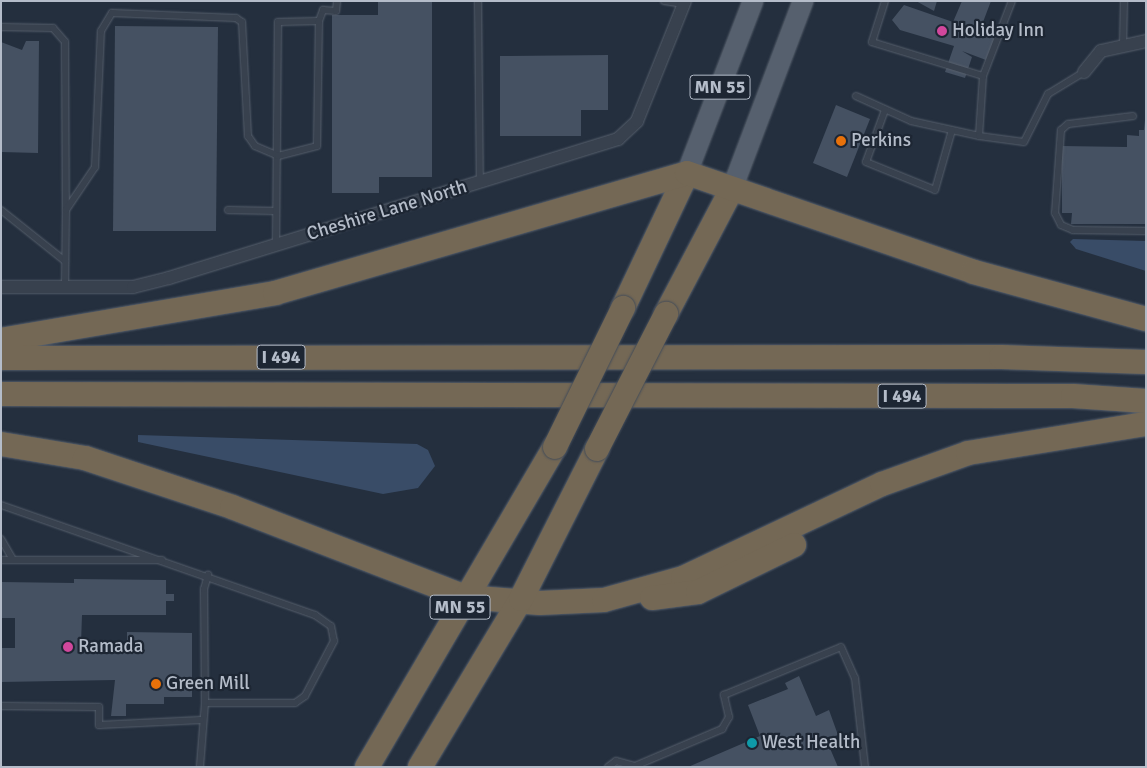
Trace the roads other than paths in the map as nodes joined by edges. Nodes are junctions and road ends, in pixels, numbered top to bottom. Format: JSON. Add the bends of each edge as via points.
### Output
{"nodes":[{"id":1,"x":337,"y":1,"type":"edge"},
{"id":2,"x":478,"y":1,"type":"edge"},
{"id":3,"x":664,"y":1,"type":"edge"},
{"id":4,"x":753,"y":1,"type":"edge"},
{"id":5,"x":803,"y":1,"type":"edge"},
{"id":6,"x":885,"y":1,"type":"edge"},
{"id":7,"x":1012,"y":1,"type":"edge"},
{"id":8,"x":1124,"y":1,"type":"edge"},
{"id":9,"x":685,"y":3,"type":"edge"},
{"id":10,"x":319,"y":21,"type":"junction"},
{"id":11,"x":1,"y":27,"type":"edge"},
{"id":12,"x":1146,"y":41,"type":"edge"},
{"id":13,"x":1124,"y":45,"type":"junction"},
{"id":14,"x":1084,"y":72,"type":"joint"},
{"id":15,"x":983,"y":76,"type":"junction"},
{"id":16,"x":856,"y":96,"type":"dead end"},
{"id":17,"x":885,"y":110,"type":"junction"},
{"id":18,"x":1133,"y":116,"type":"dead end"},
{"id":19,"x":952,"y":130,"type":"junction"},
{"id":20,"x":979,"y":136,"type":"junction"},
{"id":21,"x":278,"y":156,"type":"junction"},
{"id":22,"x":688,"y":173,"type":"junction"},
{"id":23,"x":480,"y":182,"type":"junction"},
{"id":24,"x":732,"y":189,"type":"junction"},
{"id":25,"x":1,"y":210,"type":"edge"},
{"id":26,"x":66,"y":210,"type":"junction"},
{"id":27,"x":228,"y":210,"type":"dead end"},
{"id":28,"x":276,"y":211,"type":"junction"},
{"id":29,"x":1146,"y":231,"type":"edge"},
{"id":30,"x":276,"y":246,"type":"junction"},
{"id":31,"x":65,"y":261,"type":"junction"},
{"id":32,"x":1,"y":287,"type":"edge"},
{"id":33,"x":65,"y":287,"type":"junction"},
{"id":34,"x":1146,"y":319,"type":"edge"},
{"id":35,"x":1,"y":340,"type":"edge"},
{"id":36,"x":1,"y":358,"type":"edge"},
{"id":37,"x":1146,"y":362,"type":"edge"},
{"id":38,"x":1,"y":394,"type":"edge"},
{"id":39,"x":1146,"y":401,"type":"edge"},
{"id":40,"x":1146,"y":424,"type":"edge"},
{"id":41,"x":1,"y":444,"type":"edge"},
{"id":42,"x":1,"y":505,"type":"edge"},
{"id":43,"x":1,"y":539,"type":"edge"},
{"id":44,"x":1,"y":560,"type":"edge"},
{"id":45,"x":13,"y":560,"type":"junction"},
{"id":46,"x":168,"y":560,"type":"junction"},
{"id":47,"x":208,"y":576,"type":"junction"},
{"id":48,"x":465,"y":597,"type":"junction"},
{"id":49,"x":521,"y":599,"type":"junction"},
{"id":50,"x":205,"y":703,"type":"junction"},
{"id":51,"x":1,"y":706,"type":"edge"},
{"id":52,"x":201,"y":720,"type":"junction"},
{"id":53,"x":200,"y":767,"type":"edge"},
{"id":54,"x":367,"y":767,"type":"edge"},
{"id":55,"x":420,"y":767,"type":"edge"},
{"id":56,"x":608,"y":767,"type":"edge"},
{"id":57,"x":865,"y":767,"type":"edge"}],
"edges":[{"from":1,"to":10,"type":"lane","via":[[336,11],[323,10]]},
{"from":2,"to":23,"type":"lane"},
{"from":3,"to":9,"type":"lane"},
{"from":4,"to":22,"type":"main road","number":"MN 55"},
{"from":5,"to":24,"type":"main road","number":"MN 55"},
{"from":6,"to":15,"type":"lane","via":[[872,42]]},
{"from":7,"to":15,"type":"lane"},
{"from":8,"to":13,"type":"lane"},
{"from":9,"to":23,"type":"street","name":"Cheshire Lane North","via":[[629,131],[606,144]]},
{"from":10,"to":21,"type":"lane","via":[[317,146]]},
{"from":10,"to":21,"type":"lane","via":[[278,22]]},
{"from":11,"to":26,"type":"lane","via":[[53,28],[66,42]]},
{"from":12,"to":13,"type":"street"},
{"from":13,"to":14,"type":"street","via":[[1101,51]]},
{"from":14,"to":20,"type":"lane","via":[[1048,94],[1024,142]]},
{"from":15,"to":20,"type":"lane"},
{"from":16,"to":17,"type":"lane"},
{"from":17,"to":19,"type":"lane"},
{"from":17,"to":19,"type":"lane","via":[[866,162],[935,190]]},
{"from":18,"to":29,"type":"lane","via":[[1068,124],[1060,130],[1055,213],[1060,225],[1073,230]]},
{"from":19,"to":20,"type":"lane"},
{"from":21,"to":26,"type":"lane","via":[[255,146],[248,136],[242,22],[112,13],[101,32],[95,167]]},
{"from":21,"to":28,"type":"lane"},
{"from":22,"to":24,"type":"highway"},
{"from":22,"to":35,"type":"highway","via":[[274,293]]},
{"from":22,"to":48,"type":"highway","number":"MN 55","bridge":true,"via":[[555,447]]},
{"from":23,"to":30,"type":"street","name":"Cheshire Lane North"},
{"from":24,"to":34,"type":"highway","via":[[974,272]]},
{"from":24,"to":49,"type":"highway","number":"MN 55","bridge":true},
{"from":25,"to":31,"type":"lane"},
{"from":26,"to":31,"type":"lane"},
{"from":27,"to":28,"type":"lane"},
{"from":28,"to":30,"type":"lane"},
{"from":30,"to":33,"type":"street","name":"Cheshire Lane North","via":[[133,287]]},
{"from":31,"to":33,"type":"lane"},
{"from":32,"to":33,"type":"street","name":"Cheshire Lane North"},
{"from":36,"to":37,"type":"highway","number":"I 494","via":[[1001,357]]},
{"from":38,"to":39,"type":"highway","number":"I 494","via":[[1073,396]]},
{"from":40,"to":49,"type":"highway","via":[[968,453],[882,484],[684,578],[628,595],[540,603]]},
{"from":41,"to":48,"type":"highway","via":[[85,458],[232,507]]},
{"from":42,"to":46,"type":"lane"},
{"from":43,"to":45,"type":"lane"},
{"from":44,"to":45,"type":"lane"},
{"from":45,"to":46,"type":"lane"},
{"from":46,"to":47,"type":"lane"},
{"from":47,"to":50,"type":"lane","via":[[204,589]]},
{"from":47,"to":50,"type":"lane","via":[[315,615],[331,626],[334,641],[305,696],[295,703]]},
{"from":48,"to":49,"type":"highway"},
{"from":48,"to":54,"type":"highway","number":"MN 55"},
{"from":49,"to":55,"type":"highway","number":"MN 55"},
{"from":50,"to":52,"type":"lane"},
{"from":51,"to":52,"type":"lane","via":[[99,707],[99,725]]},
{"from":52,"to":53,"type":"lane"},
{"from":56,"to":57,"type":"lane","via":[[616,761],[635,766],[722,729],[729,718],[724,695],[841,647],[855,678]]}]}
